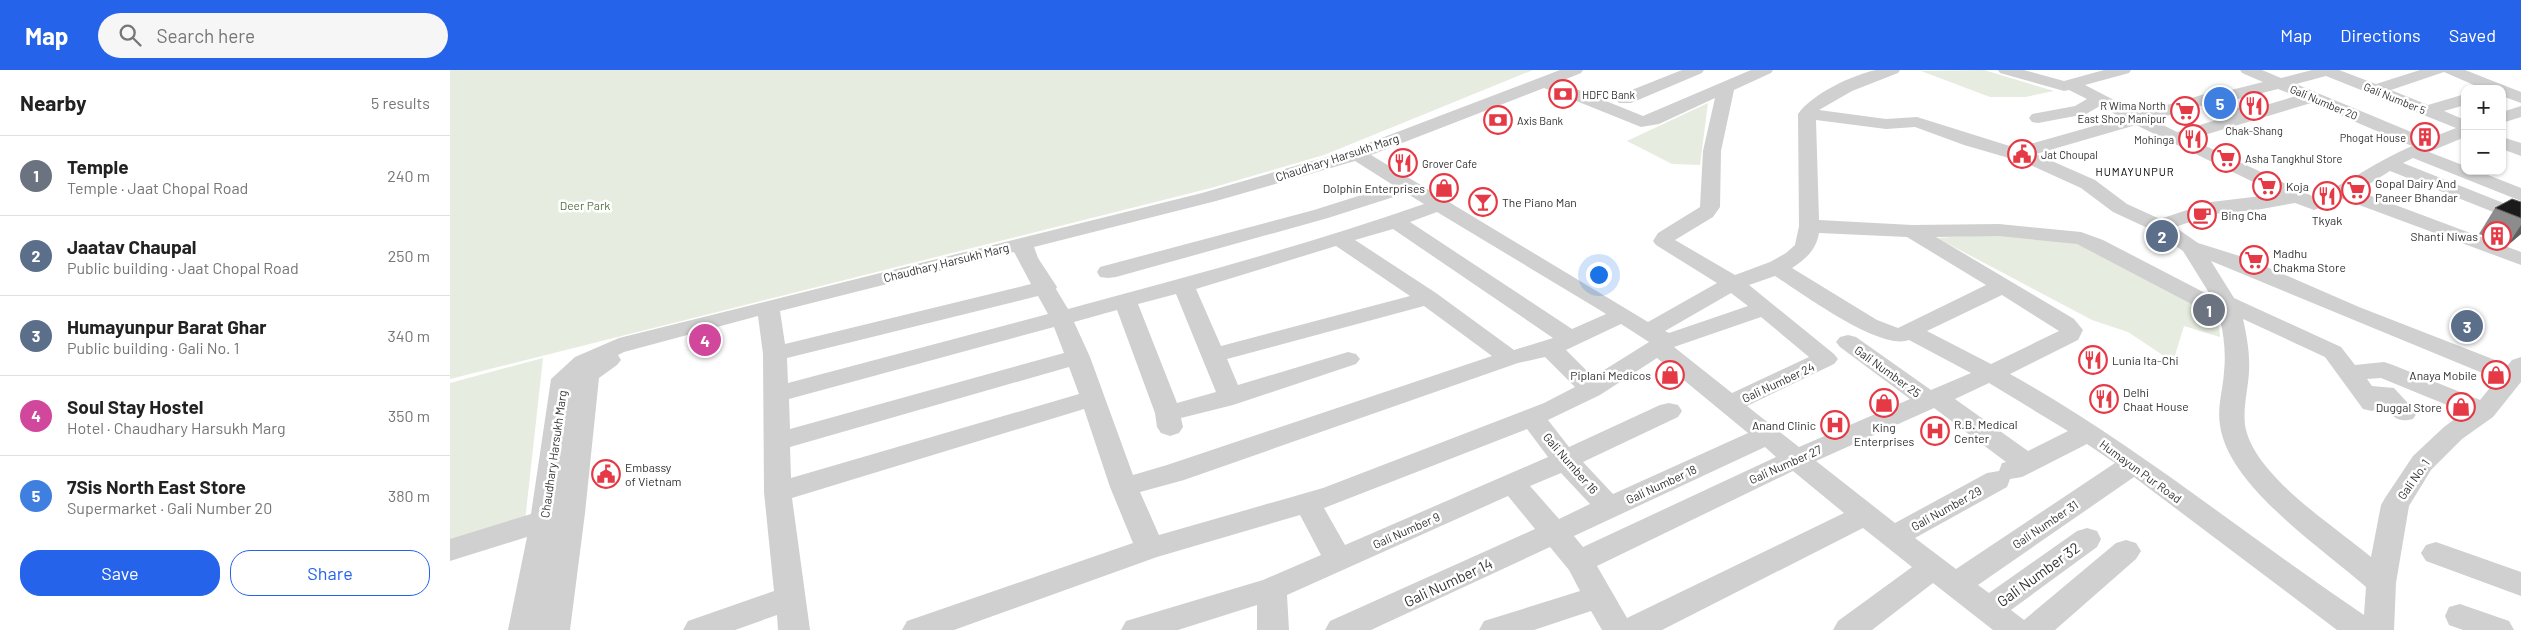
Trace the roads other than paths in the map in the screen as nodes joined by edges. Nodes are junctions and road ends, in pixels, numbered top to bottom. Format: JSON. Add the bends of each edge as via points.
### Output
{"nodes":[{"id":1,"x":1575,"y":70,"type":"edge"},
{"id":2,"x":1595,"y":70,"type":"edge"},
{"id":3,"x":1696,"y":70,"type":"edge"},
{"id":4,"x":1765,"y":70,"type":"edge"},
{"id":5,"x":2006,"y":70,"type":"edge"},
{"id":6,"x":2123,"y":70,"type":"edge"},
{"id":7,"x":2248,"y":70,"type":"edge"},
{"id":8,"x":2437,"y":70,"type":"edge"},
{"id":9,"x":2450,"y":70,"type":"edge"},
{"id":10,"x":1886,"y":71,"type":"edge"},
{"id":11,"x":2326,"y":71,"type":"edge"},
{"id":12,"x":2280,"y":83,"type":"junction"},
{"id":13,"x":1549,"y":84,"type":"junction"},
{"id":14,"x":2072,"y":85,"type":"junction"},
{"id":15,"x":2487,"y":85,"type":"edge"},
{"id":16,"x":1726,"y":87,"type":"junction"},
{"id":17,"x":2374,"y":90,"type":"junction"},
{"id":18,"x":2506,"y":92,"type":"edge"},
{"id":19,"x":2313,"y":97,"type":"junction"},
{"id":20,"x":2521,"y":98,"type":"edge"},
{"id":21,"x":1625,"y":99,"type":"dead end"},
{"id":22,"x":2101,"y":99,"type":"junction"},
{"id":23,"x":2461,"y":100,"type":"edge"},
{"id":24,"x":2209,"y":101,"type":"junction"},
{"id":25,"x":2427,"y":111,"type":"junction"},
{"id":26,"x":2521,"y":111,"type":"edge"},
{"id":27,"x":1807,"y":114,"type":"junction"},
{"id":28,"x":2506,"y":117,"type":"edge"},
{"id":29,"x":2038,"y":118,"type":"dead end"},
{"id":30,"x":2245,"y":118,"type":"junction"},
{"id":31,"x":2137,"y":120,"type":"junction"},
{"id":32,"x":2461,"y":124,"type":"edge"},
{"id":33,"x":2461,"y":133,"type":"edge"},
{"id":34,"x":2175,"y":138,"type":"junction"},
{"id":35,"x":2506,"y":144,"type":"edge"},
{"id":36,"x":2420,"y":149,"type":"junction"},
{"id":37,"x":2521,"y":150,"type":"edge"},
{"id":38,"x":2016,"y":154,"type":"junction"},
{"id":39,"x":2521,"y":154,"type":"edge"},
{"id":40,"x":1361,"y":156,"type":"junction"},
{"id":41,"x":2506,"y":159,"type":"edge"},
{"id":42,"x":2388,"y":164,"type":"junction"},
{"id":43,"x":2461,"y":169,"type":"edge"},
{"id":44,"x":2474,"y":175,"type":"edge"},
{"id":45,"x":1409,"y":186,"type":"junction"},
{"id":46,"x":2343,"y":192,"type":"junction"},
{"id":47,"x":2521,"y":195,"type":"edge"},
{"id":48,"x":2299,"y":196,"type":"junction"},
{"id":49,"x":1439,"y":205,"type":"junction"},
{"id":50,"x":2521,"y":218,"type":"edge"},
{"id":51,"x":1396,"y":221,"type":"junction"},
{"id":52,"x":1809,"y":226,"type":"junction"},
{"id":53,"x":2159,"y":226,"type":"junction"},
{"id":54,"x":1912,"y":232,"type":"junction"},
{"id":55,"x":1339,"y":239,"type":"junction"},
{"id":56,"x":1024,"y":247,"type":"junction"},
{"id":57,"x":2191,"y":247,"type":"junction"},
{"id":58,"x":2521,"y":258,"type":"edge"},
{"id":59,"x":1776,"y":267,"type":"junction"},
{"id":60,"x":1108,"y":272,"type":"dead end"},
{"id":61,"x":1734,"y":283,"type":"junction"},
{"id":62,"x":1183,"y":285,"type":"junction"},
{"id":63,"x":2002,"y":286,"type":"junction"},
{"id":64,"x":1046,"y":287,"type":"junction"},
{"id":65,"x":1428,"y":298,"type":"junction"},
{"id":66,"x":1125,"y":301,"type":"junction"},
{"id":67,"x":1762,"y":309,"type":"junction"},
{"id":68,"x":2230,"y":310,"type":"junction"},
{"id":69,"x":769,"y":311,"type":"junction"},
{"id":70,"x":1623,"y":315,"type":"junction"},
{"id":71,"x":1061,"y":317,"type":"junction"},
{"id":72,"x":1909,"y":331,"type":"junction"},
{"id":73,"x":1657,"y":341,"type":"junction"},
{"id":74,"x":1848,"y":342,"type":"dead end"},
{"id":75,"x":1560,"y":344,"type":"junction"},
{"id":76,"x":775,"y":354,"type":"junction"},
{"id":77,"x":1214,"y":355,"type":"junction"},
{"id":78,"x":1078,"y":357,"type":"junction"},
{"id":79,"x":1510,"y":358,"type":"junction"},
{"id":80,"x":1348,"y":360,"type":"dead end"},
{"id":81,"x":587,"y":366,"type":"junction"},
{"id":82,"x":2517,"y":371,"type":"edge"},
{"id":83,"x":1992,"y":372,"type":"junction"},
{"id":84,"x":2349,"y":373,"type":"junction"},
{"id":85,"x":1591,"y":389,"type":"junction"},
{"id":86,"x":775,"y":395,"type":"junction"},
{"id":87,"x":1228,"y":397,"type":"junction"},
{"id":88,"x":1093,"y":398,"type":"junction"},
{"id":89,"x":1932,"y":398,"type":"junction"},
{"id":90,"x":1730,"y":404,"type":"junction"},
{"id":91,"x":1669,"y":411,"type":"dead end"},
{"id":92,"x":2484,"y":411,"type":"junction"},
{"id":93,"x":2404,"y":413,"type":"dead end"},
{"id":94,"x":1532,"y":417,"type":"junction"},
{"id":95,"x":2088,"y":432,"type":"junction"},
{"id":96,"x":1768,"y":435,"type":"junction"},
{"id":97,"x":776,"y":442,"type":"junction"},
{"id":98,"x":1797,"y":458,"type":"junction"},
{"id":99,"x":1565,"y":460,"type":"junction"},
{"id":100,"x":2133,"y":464,"type":"junction"},
{"id":101,"x":2009,"y":472,"type":"junction"},
{"id":102,"x":1512,"y":483,"type":"junction"},
{"id":103,"x":1124,"y":487,"type":"junction"},
{"id":104,"x":778,"y":492,"type":"junction"},
{"id":105,"x":1307,"y":503,"type":"junction"},
{"id":106,"x":1610,"y":508,"type":"junction"},
{"id":107,"x":572,"y":512,"type":"junction"},
{"id":108,"x":1865,"y":515,"type":"junction"},
{"id":109,"x":544,"y":521,"type":"junction"},
{"id":110,"x":1554,"y":534,"type":"junction"},
{"id":111,"x":1895,"y":536,"type":"junction"},
{"id":112,"x":2087,"y":539,"type":"dead end"},
{"id":113,"x":1150,"y":548,"type":"junction"},
{"id":114,"x":450,"y":550,"type":"edge"},
{"id":115,"x":2126,"y":551,"type":"dead end"},
{"id":116,"x":2436,"y":553,"type":"dead end"},
{"id":117,"x":1340,"y":561,"type":"junction"},
{"id":118,"x":1579,"y":562,"type":"junction"},
{"id":119,"x":1945,"y":576,"type":"junction"},
{"id":120,"x":2381,"y":583,"type":"junction"},
{"id":121,"x":2521,"y":584,"type":"edge"},
{"id":122,"x":1272,"y":589,"type":"junction"},
{"id":123,"x":1598,"y":597,"type":"junction"},
{"id":124,"x":790,"y":598,"type":"junction"},
{"id":125,"x":2460,"y":616,"type":"dead end"},
{"id":126,"x":1997,"y":622,"type":"edge"},
{"id":127,"x":524,"y":630,"type":"edge"},
{"id":128,"x":554,"y":630,"type":"edge"},
{"id":129,"x":699,"y":630,"type":"edge"},
{"id":130,"x":794,"y":630,"type":"edge"},
{"id":131,"x":918,"y":630,"type":"edge"},
{"id":132,"x":1137,"y":630,"type":"edge"},
{"id":133,"x":1273,"y":630,"type":"edge"},
{"id":134,"x":1341,"y":630,"type":"edge"},
{"id":135,"x":1494,"y":630,"type":"edge"},
{"id":136,"x":1618,"y":630,"type":"edge"},
{"id":137,"x":1633,"y":630,"type":"edge"},
{"id":138,"x":1849,"y":630,"type":"edge"},
{"id":139,"x":2034,"y":630,"type":"edge"},
{"id":140,"x":2361,"y":630,"type":"edge"},
{"id":141,"x":2378,"y":630,"type":"edge"},
{"id":142,"x":2498,"y":630,"type":"edge"}],
"edges":[{"from":1,"to":13,"type":"street","name":"Chaudhary Harsukh Marg"},
{"from":2,"to":13,"type":"street","name":"Chaudhary Harsukh Marg"},
{"from":3,"to":21,"type":"street"},
{"from":4,"to":16,"type":"street"},
{"from":5,"to":14,"type":"street","via":[[2058,85]]},
{"from":6,"to":14,"type":"street"},
{"from":7,"to":12,"type":"street","name":"Gali Number 20"},
{"from":8,"to":17,"type":"street"},
{"from":9,"to":15,"type":"street"},
{"from":10,"to":27,"type":"street","via":[[1830,97]]},
{"from":11,"to":12,"type":"street"},
{"from":11,"to":17,"type":"street","name":"Gali Number 5"},
{"from":12,"to":19,"type":"street","name":"Gali Number 20"},
{"from":12,"to":24,"type":"street"},
{"from":13,"to":16,"type":"street","via":[[1641,122],[1653,120]]},
{"from":13,"to":40,"type":"street","name":"Chaudhary Harsukh Marg"},
{"from":14,"to":22,"type":"street"},
{"from":16,"to":61,"type":"street","via":[[1712,151],[1710,207],[1706,213],[1662,241]]},
{"from":17,"to":25,"type":"street","name":"Gali Number 5"},
{"from":18,"to":20,"type":"street"},
{"from":19,"to":30,"type":"street"},
{"from":19,"to":36,"type":"street","name":"Gali Number 20"},
{"from":22,"to":29,"type":"street","via":[[2080,110]]},
{"from":22,"to":31,"type":"street"},
{"from":23,"to":25,"type":"street"},
{"from":24,"to":30,"type":"street"},
{"from":24,"to":31,"type":"street","via":[[2205,99]]},
{"from":25,"to":32,"type":"street","name":"Gali Number 5"},
{"from":26,"to":28,"type":"street"},
{"from":27,"to":38,"type":"street","via":[[1886,124],[1917,122]]},
{"from":27,"to":52,"type":"street"},
{"from":30,"to":34,"type":"street"},
{"from":31,"to":34,"type":"street"},
{"from":31,"to":38,"type":"street"},
{"from":33,"to":36,"type":"street"},
{"from":34,"to":48,"type":"street"},
{"from":35,"to":37,"type":"street"},
{"from":36,"to":42,"type":"street"},
{"from":36,"to":43,"type":"street","name":"Gali Number 20"},
{"from":38,"to":53,"type":"street","via":[[2033,158],[2088,184],[2120,208]]},
{"from":39,"to":41,"type":"street"},
{"from":40,"to":45,"type":"street"},
{"from":40,"to":56,"type":"street","name":"Chaudhary Harsukh Marg"},
{"from":42,"to":46,"type":"street"},
{"from":42,"to":50,"type":"street"},
{"from":44,"to":47,"type":"street","name":"Gali Number 20"},
{"from":45,"to":49,"type":"street"},
{"from":45,"to":60,"type":"street","via":[[1302,220]]},
{"from":46,"to":48,"type":"street","via":[[2314,204]]},
{"from":46,"to":58,"type":"street"},
{"from":48,"to":53,"type":"street","via":[[2211,208]]},
{"from":49,"to":51,"type":"street"},
{"from":49,"to":70,"type":"street"},
{"from":51,"to":55,"type":"street"},
{"from":51,"to":75,"type":"street"},
{"from":52,"to":54,"type":"street"},
{"from":52,"to":59,"type":"street","via":[[1807,242],[1801,251]]},
{"from":53,"to":57,"type":"street"},
{"from":54,"to":63,"type":"street"},
{"from":54,"to":68,"type":"street","via":[[1999,230],[2081,238]]},
{"from":55,"to":62,"type":"street"},
{"from":55,"to":65,"type":"street"},
{"from":56,"to":64,"type":"street","via":[[1027,258]]},
{"from":56,"to":69,"type":"street","name":"Chaudhary Harsukh Marg"},
{"from":57,"to":68,"type":"street"},
{"from":57,"to":82,"type":"street","via":[[2238,263],[2351,312]]},
{"from":59,"to":61,"type":"street"},
{"from":59,"to":72,"type":"street","via":[[1869,325],[1899,336]]},
{"from":61,"to":67,"type":"street"},
{"from":61,"to":73,"type":"street","via":[[1693,302]]},
{"from":62,"to":66,"type":"street"},
{"from":62,"to":77,"type":"street"},
{"from":63,"to":72,"type":"street"},
{"from":63,"to":83,"type":"street","name":"Gali Number 27","via":[[2071,330],[2070,335]]},
{"from":64,"to":71,"type":"street"},
{"from":64,"to":76,"type":"street"},
{"from":65,"to":77,"type":"street"},
{"from":65,"to":79,"type":"street"},
{"from":66,"to":71,"type":"street"},
{"from":66,"to":87,"type":"street","via":[[1169,420]]},
{"from":67,"to":73,"type":"street"},
{"from":67,"to":90,"type":"street","name":"Gali Number 24","via":[[1826,359]]},
{"from":68,"to":84,"type":"street","via":[[2333,352]]},
{"from":68,"to":120,"type":"street","via":[[2237,364],[2234,432],[2245,457],[2262,481]]},
{"from":69,"to":76,"type":"street"},
{"from":69,"to":81,"type":"street","name":"Chaudhary Harsukh Marg"},
{"from":70,"to":73,"type":"street"},
{"from":70,"to":75,"type":"street"},
{"from":71,"to":78,"type":"street"},
{"from":71,"to":86,"type":"street"},
{"from":72,"to":83,"type":"street","name":"Humayun Pur Road"},
{"from":73,"to":85,"type":"street"},
{"from":73,"to":90,"type":"street"},
{"from":74,"to":89,"type":"street","name":"Gali Number 25"},
{"from":75,"to":79,"type":"street"},
{"from":75,"to":85,"type":"street"},
{"from":76,"to":86,"type":"street"},
{"from":77,"to":87,"type":"street"},
{"from":78,"to":88,"type":"street"},
{"from":78,"to":97,"type":"street"},
{"from":79,"to":103,"type":"street","via":[[1174,473]]},
{"from":80,"to":87,"type":"street"},
{"from":81,"to":107,"type":"street","name":"Chaudhary Harsukh Marg"},
{"from":81,"to":109,"type":"street","name":"Chaudhary Harsukh Marg","via":[[563,379]]},
{"from":82,"to":92,"type":"street","name":"Gali No. 1"},
{"from":83,"to":89,"type":"street","name":"Gali Number 27"},
{"from":83,"to":95,"type":"street","name":"Humayun Pur Road"},
{"from":84,"to":92,"type":"street","via":[[2384,370]]},
{"from":84,"to":93,"type":"street","via":[[2368,398],[2385,394]]},
{"from":85,"to":94,"type":"street"},
{"from":86,"to":97,"type":"street"},
{"from":88,"to":103,"type":"street"},
{"from":88,"to":104,"type":"street"},
{"from":89,"to":98,"type":"street","name":"Gali Number 27"},
{"from":89,"to":101,"type":"street","name":"Gali Number 25"},
{"from":90,"to":96,"type":"street"},
{"from":91,"to":99,"type":"street","name":"Gali Number 9"},
{"from":92,"to":120,"type":"street","name":"Gali No. 1","via":[[2453,433],[2422,463],[2395,505]]},
{"from":94,"to":99,"type":"street","name":"Gali Number 16"},
{"from":94,"to":105,"type":"street"},
{"from":95,"to":100,"type":"street","name":"Humayun Pur Road"},
{"from":95,"to":101,"type":"street","name":"Gali Number 29"},
{"from":96,"to":98,"type":"street"},
{"from":96,"to":106,"type":"street","name":"Gali Number 18"},
{"from":97,"to":104,"type":"street"},
{"from":98,"to":108,"type":"street"},
{"from":98,"to":118,"type":"street","name":"Gali Number 27"},
{"from":99,"to":102,"type":"street","name":"Gali Number 9"},
{"from":99,"to":106,"type":"street","name":"Gali Number 16"},
{"from":100,"to":119,"type":"street","name":"Gali Number 31"},
{"from":100,"to":140,"type":"street","name":"Humayun Pur Road","via":[[2305,593]]},
{"from":101,"to":111,"type":"street","name":"Gali Number 29"},
{"from":102,"to":110,"type":"street"},
{"from":102,"to":117,"type":"street","name":"Gali Number 9"},
{"from":103,"to":113,"type":"street"},
{"from":104,"to":124,"type":"street"},
{"from":105,"to":113,"type":"street"},
{"from":105,"to":117,"type":"street"},
{"from":106,"to":110,"type":"street","name":"Gali Number 18"},
{"from":107,"to":109,"type":"street"},
{"from":107,"to":128,"type":"street","name":"Chaudhary Harsukh Marg"},
{"from":108,"to":111,"type":"street"},
{"from":108,"to":137,"type":"street"},
{"from":109,"to":114,"type":"street"},
{"from":109,"to":127,"type":"street","name":"Chaudhary Harsukh Marg"},
{"from":110,"to":118,"type":"street"},
{"from":110,"to":134,"type":"street","name":"Gali Number 14"},
{"from":111,"to":119,"type":"street"},
{"from":112,"to":126,"type":"street","name":"Gali Number 32"},
{"from":113,"to":131,"type":"street"},
{"from":115,"to":139,"type":"street"},
{"from":116,"to":121,"type":"street"},
{"from":117,"to":122,"type":"street","name":"Gali Number 9"},
{"from":118,"to":123,"type":"street"},
{"from":119,"to":126,"type":"street"},
{"from":119,"to":138,"type":"street","name":"Gali Number 31"},
{"from":120,"to":141,"type":"street","name":"Gali No. 1"},
{"from":122,"to":132,"type":"street","name":"Gali Number 9"},
{"from":122,"to":133,"type":"street"},
{"from":123,"to":135,"type":"street"},
{"from":123,"to":136,"type":"street"},
{"from":124,"to":129,"type":"street"},
{"from":124,"to":130,"type":"street"},
{"from":125,"to":142,"type":"street"}]}
